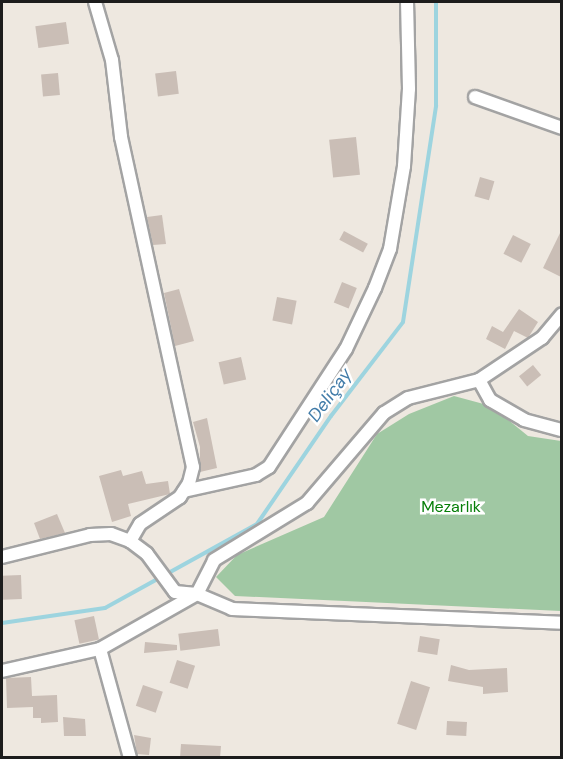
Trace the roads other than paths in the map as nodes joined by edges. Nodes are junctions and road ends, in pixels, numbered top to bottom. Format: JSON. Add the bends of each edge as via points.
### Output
{"nodes":[{"id":1,"x":95,"y":2,"type":"edge"},
{"id":2,"x":406,"y":2,"type":"edge"},
{"id":3,"x":475,"y":97,"type":"dead end"},
{"id":4,"x":561,"y":128,"type":"edge"},
{"id":5,"x":561,"y":314,"type":"edge"},
{"id":6,"x":479,"y":380,"type":"junction"},
{"id":7,"x":561,"y":430,"type":"edge"},
{"id":8,"x":184,"y":491,"type":"junction"},
{"id":9,"x":130,"y":541,"type":"junction"},
{"id":10,"x":2,"y":557,"type":"edge"},
{"id":11,"x":197,"y":594,"type":"junction"},
{"id":12,"x":561,"y":623,"type":"edge"},
{"id":13,"x":100,"y":649,"type":"junction"},
{"id":14,"x":2,"y":671,"type":"edge"},
{"id":15,"x":130,"y":758,"type":"edge"}],
"edges":[{"from":1,"to":8,"type":"street","via":[[112,60],[122,137],[188,439],[193,467]]},
{"from":2,"to":8,"type":"street","via":[[409,89],[404,166],[390,249],[375,288],[346,349],[270,467],[256,475]]},
{"from":3,"to":4,"type":"street"},
{"from":5,"to":6,"type":"street","via":[[542,338]]},
{"from":6,"to":7,"type":"street","via":[[490,400],[524,420]]},
{"from":6,"to":11,"type":"street","via":[[408,398],[384,413],[307,503],[214,560]]},
{"from":8,"to":9,"type":"street","via":[[140,524]]},
{"from":9,"to":10,"type":"street","via":[[111,534],[90,535]]},
{"from":9,"to":11,"type":"street","via":[[147,554],[175,592]]},
{"from":11,"to":12,"type":"street","via":[[232,609]]},
{"from":11,"to":13,"type":"street"},
{"from":13,"to":14,"type":"street"},
{"from":13,"to":15,"type":"street"}]}
